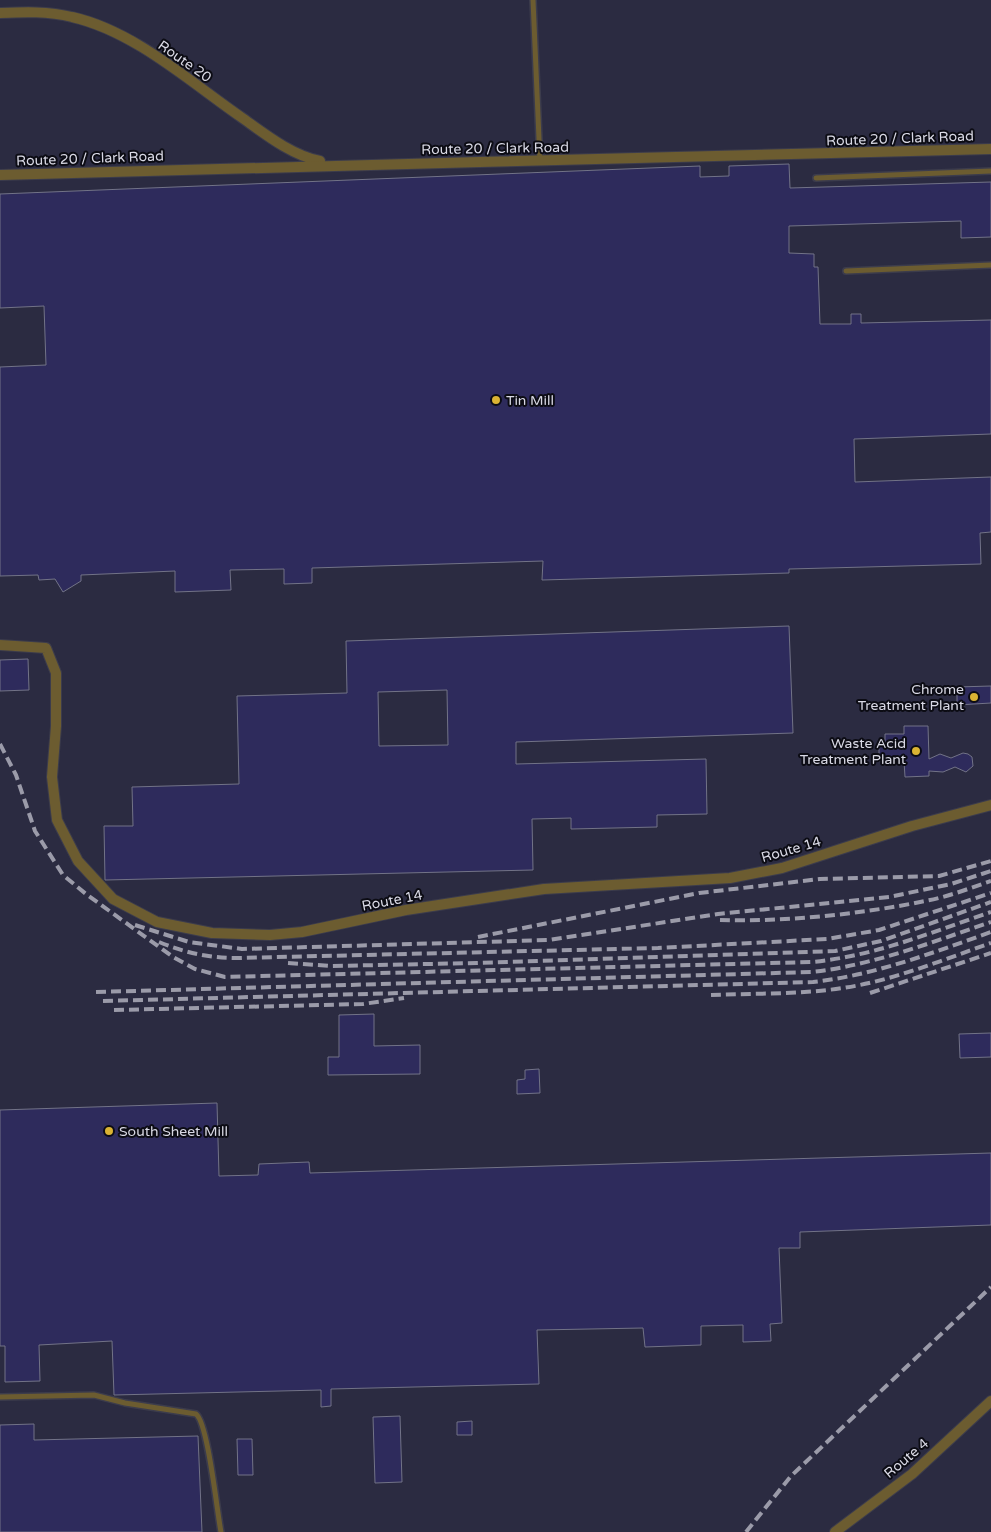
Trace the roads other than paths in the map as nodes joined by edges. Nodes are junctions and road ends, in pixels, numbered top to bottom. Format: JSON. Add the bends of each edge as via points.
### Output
{"nodes":[{"id":1,"x":533,"y":0,"type":"edge"},
{"id":2,"x":0,"y":13,"type":"edge"},
{"id":3,"x":991,"y":149,"type":"edge"},
{"id":4,"x":540,"y":162,"type":"junction"},
{"id":5,"x":343,"y":164,"type":"junction"},
{"id":6,"x":991,"y":171,"type":"edge"},
{"id":7,"x":0,"y":175,"type":"edge"},
{"id":8,"x":816,"y":178,"type":"dead end"},
{"id":9,"x":991,"y":265,"type":"edge"},
{"id":10,"x":846,"y":271,"type":"dead end"},
{"id":11,"x":0,"y":645,"type":"edge"},
{"id":12,"x":991,"y":806,"type":"edge"},
{"id":13,"x":0,"y":1397,"type":"edge"},
{"id":14,"x":991,"y":1401,"type":"edge"},
{"id":15,"x":221,"y":1532,"type":"edge"},
{"id":16,"x":835,"y":1532,"type":"edge"}],
"edges":[{"from":1,"to":4,"type":"lane"},
{"from":2,"to":5,"type":"street","name":"Route 20","via":[[50,13],[104,27],[138,45],[293,151],[318,161]]},
{"from":3,"to":4,"type":"street","name":"Route 20 / Clark Road"},
{"from":4,"to":5,"type":"street","name":"Route 20 / Clark Road"},
{"from":5,"to":7,"type":"street","name":"Route 20 / Clark Road"},
{"from":6,"to":8,"type":"lane"},
{"from":9,"to":10,"type":"lane"},
{"from":11,"to":12,"type":"street","name":"Route 14","via":[[46,648],[56,673],[52,777],[57,820],[78,861],[113,900],[157,922],[212,933],[270,935],[302,932],[406,910],[544,889],[730,878],[782,868],[912,826]]},
{"from":13,"to":15,"type":"lane","via":[[94,1395],[196,1414],[205,1435]]},
{"from":14,"to":16,"type":"street","name":"Route 4","via":[[912,1474]]}]}
